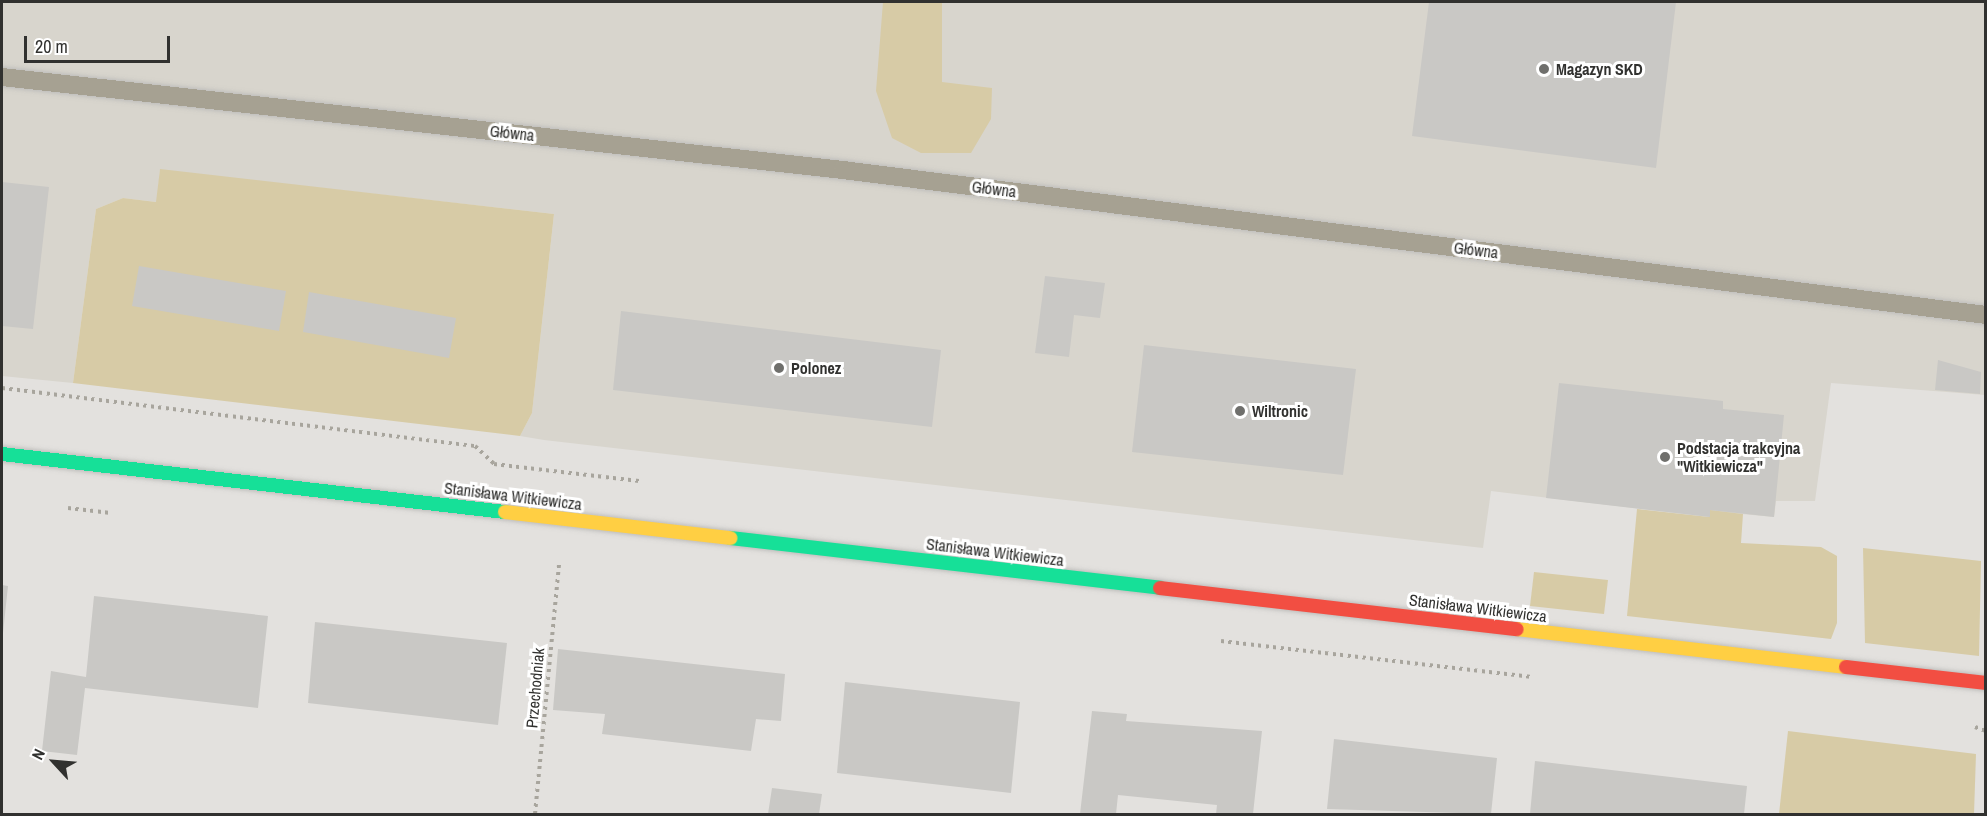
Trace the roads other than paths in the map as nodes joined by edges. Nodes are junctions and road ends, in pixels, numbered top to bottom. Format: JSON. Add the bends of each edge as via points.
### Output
{"nodes":[{"id":1,"x":2,"y":77,"type":"edge"},
{"id":2,"x":1986,"y":315,"type":"edge"},
{"id":3,"x":2,"y":454,"type":"edge"},
{"id":4,"x":1986,"y":683,"type":"edge"}],
"edges":[{"from":1,"to":2,"type":"lane","name":"Główna","via":[[843,170]]},
{"from":3,"to":4,"type":"street","name":"Stanisława Witkiewicza"}]}
